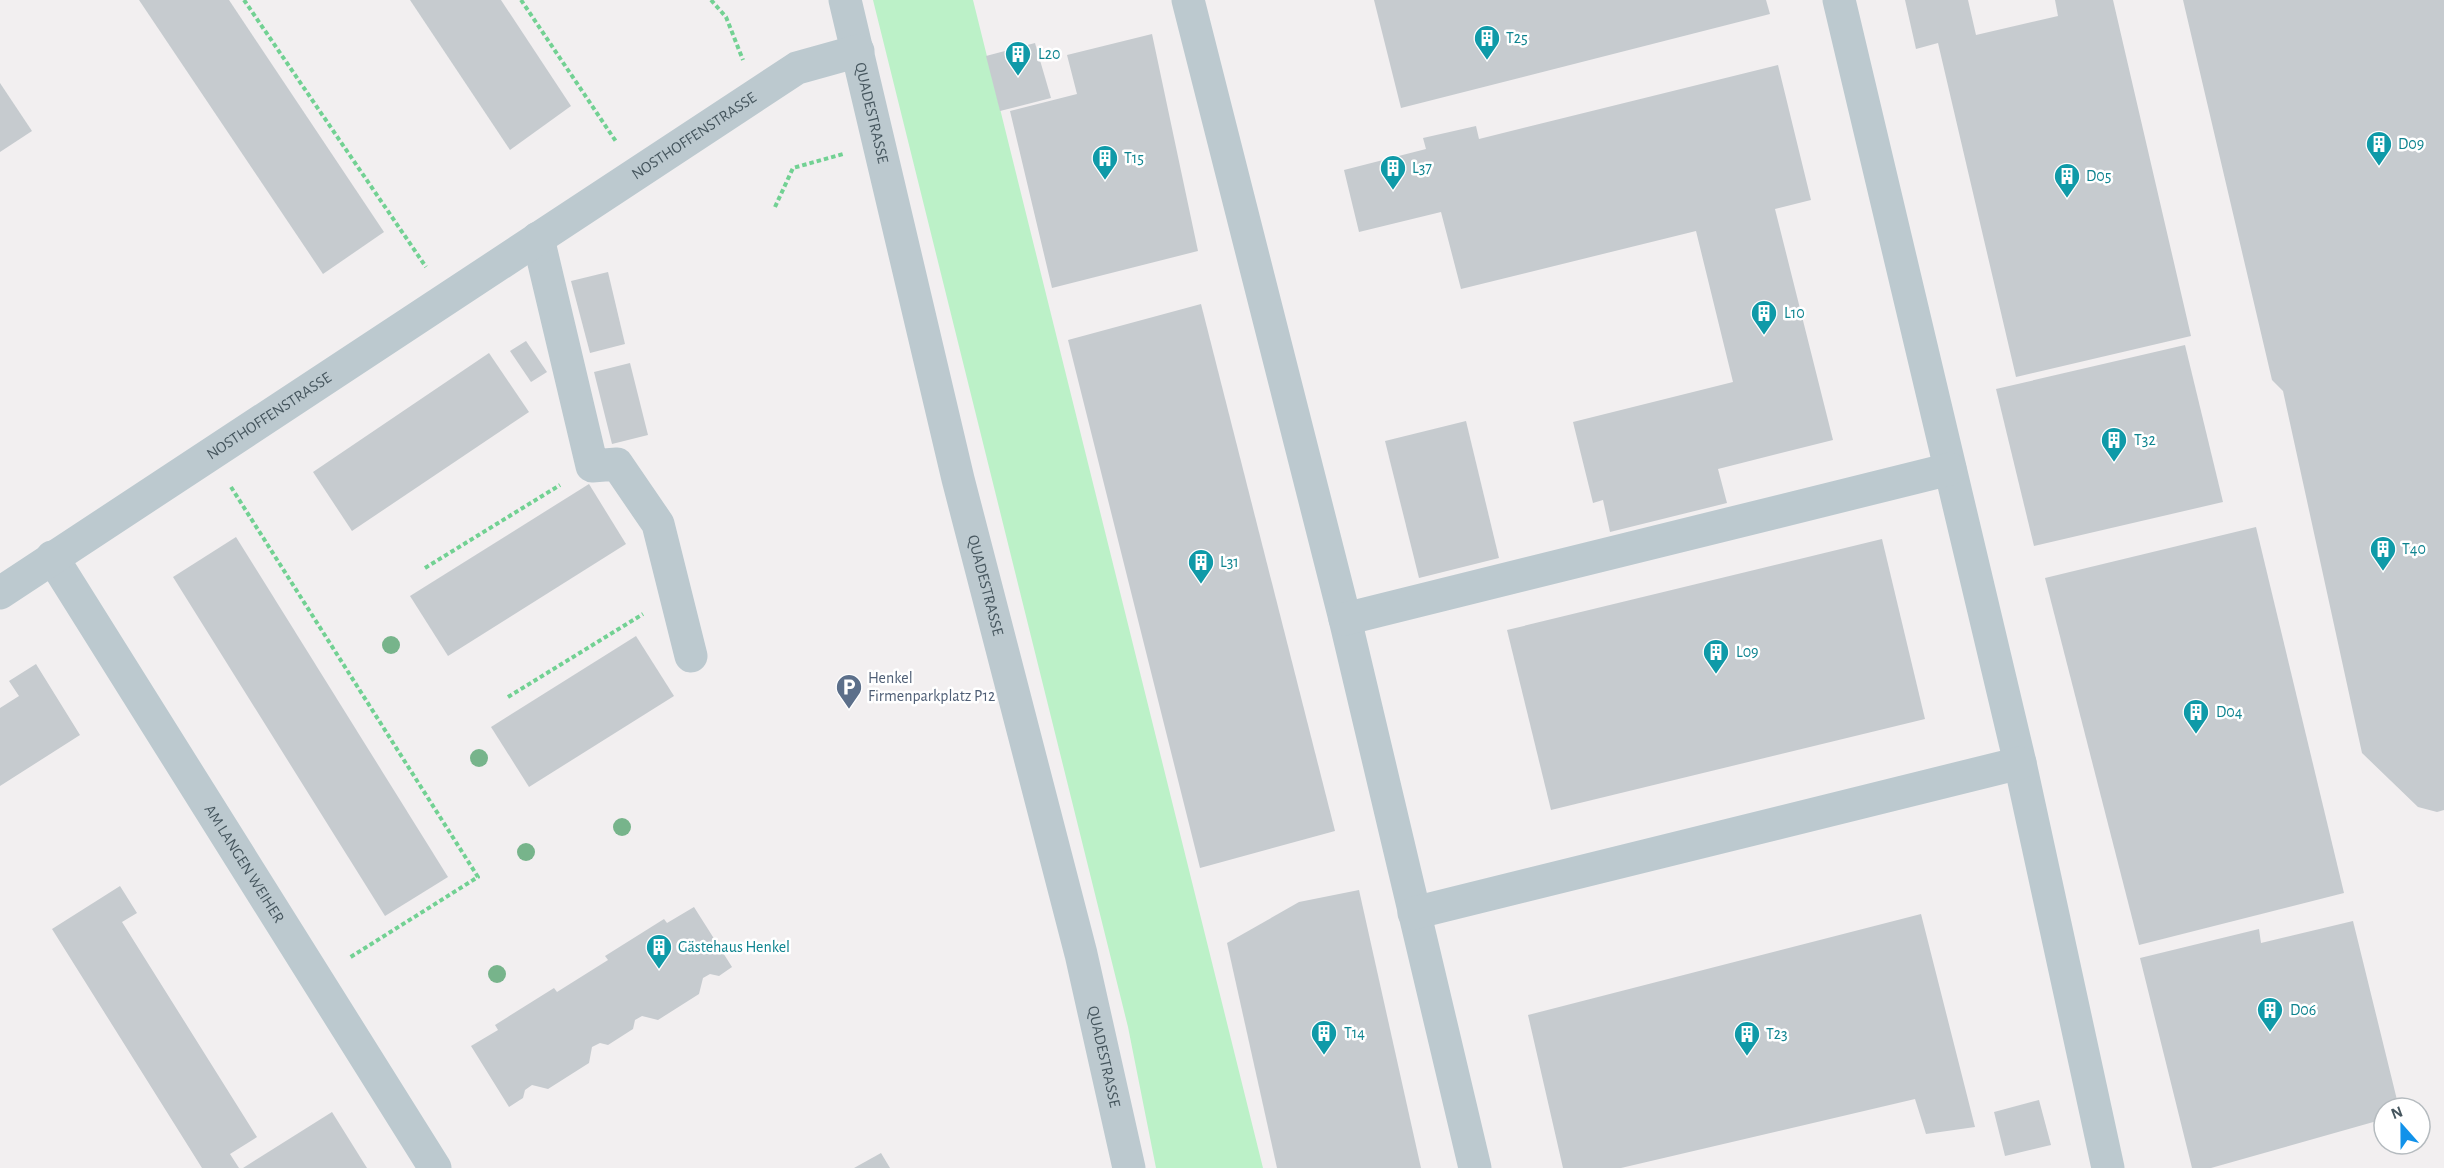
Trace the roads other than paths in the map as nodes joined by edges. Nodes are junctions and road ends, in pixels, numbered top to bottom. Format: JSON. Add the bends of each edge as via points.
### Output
{"nodes":[{"id":1,"x":844,"y":0,"type":"edge"},
{"id":2,"x":1188,"y":0,"type":"edge"},
{"id":3,"x":1839,"y":0,"type":"edge"},
{"id":4,"x":858,"y":51,"type":"junction"},
{"id":5,"x":538,"y":238,"type":"junction"},
{"id":6,"x":1950,"y":469,"type":"junction"},
{"id":7,"x":52,"y":557,"type":"junction"},
{"id":8,"x":0,"y":593,"type":"edge"},
{"id":9,"x":1345,"y":619,"type":"junction"},
{"id":10,"x":691,"y":656,"type":"dead end"},
{"id":11,"x":2020,"y":763,"type":"junction"},
{"id":12,"x":1414,"y":913,"type":"junction"},
{"id":13,"x":1121,"y":1165,"type":"edge"},
{"id":14,"x":435,"y":1168,"type":"edge"},
{"id":15,"x":1475,"y":1168,"type":"edge"},
{"id":16,"x":2109,"y":1168,"type":"edge"}],
"edges":[{"from":1,"to":4,"type":"street","name":"QUADESTRASSE"},
{"from":2,"to":9,"type":"street"},
{"from":3,"to":6,"type":"street"},
{"from":4,"to":5,"type":"street","name":"NOSTHOFFENSTRASSE","via":[[797,68]]},
{"from":4,"to":13,"type":"street","name":"QUADESTRASSE","via":[[958,479],[1081,954]]},
{"from":5,"to":7,"type":"street","name":"NOSTHOFFENSTRASSE"},
{"from":5,"to":10,"type":"street","via":[[592,466],[617,464],[658,524]]},
{"from":6,"to":9,"type":"street"},
{"from":6,"to":11,"type":"street"},
{"from":7,"to":8,"type":"street","name":"NOSTHOFFENSTRASSE"},
{"from":7,"to":14,"type":"street","name":"AM LANGEN WEIHER"},
{"from":9,"to":12,"type":"street"},
{"from":11,"to":12,"type":"street"},
{"from":11,"to":16,"type":"street"},
{"from":12,"to":15,"type":"street"}]}
